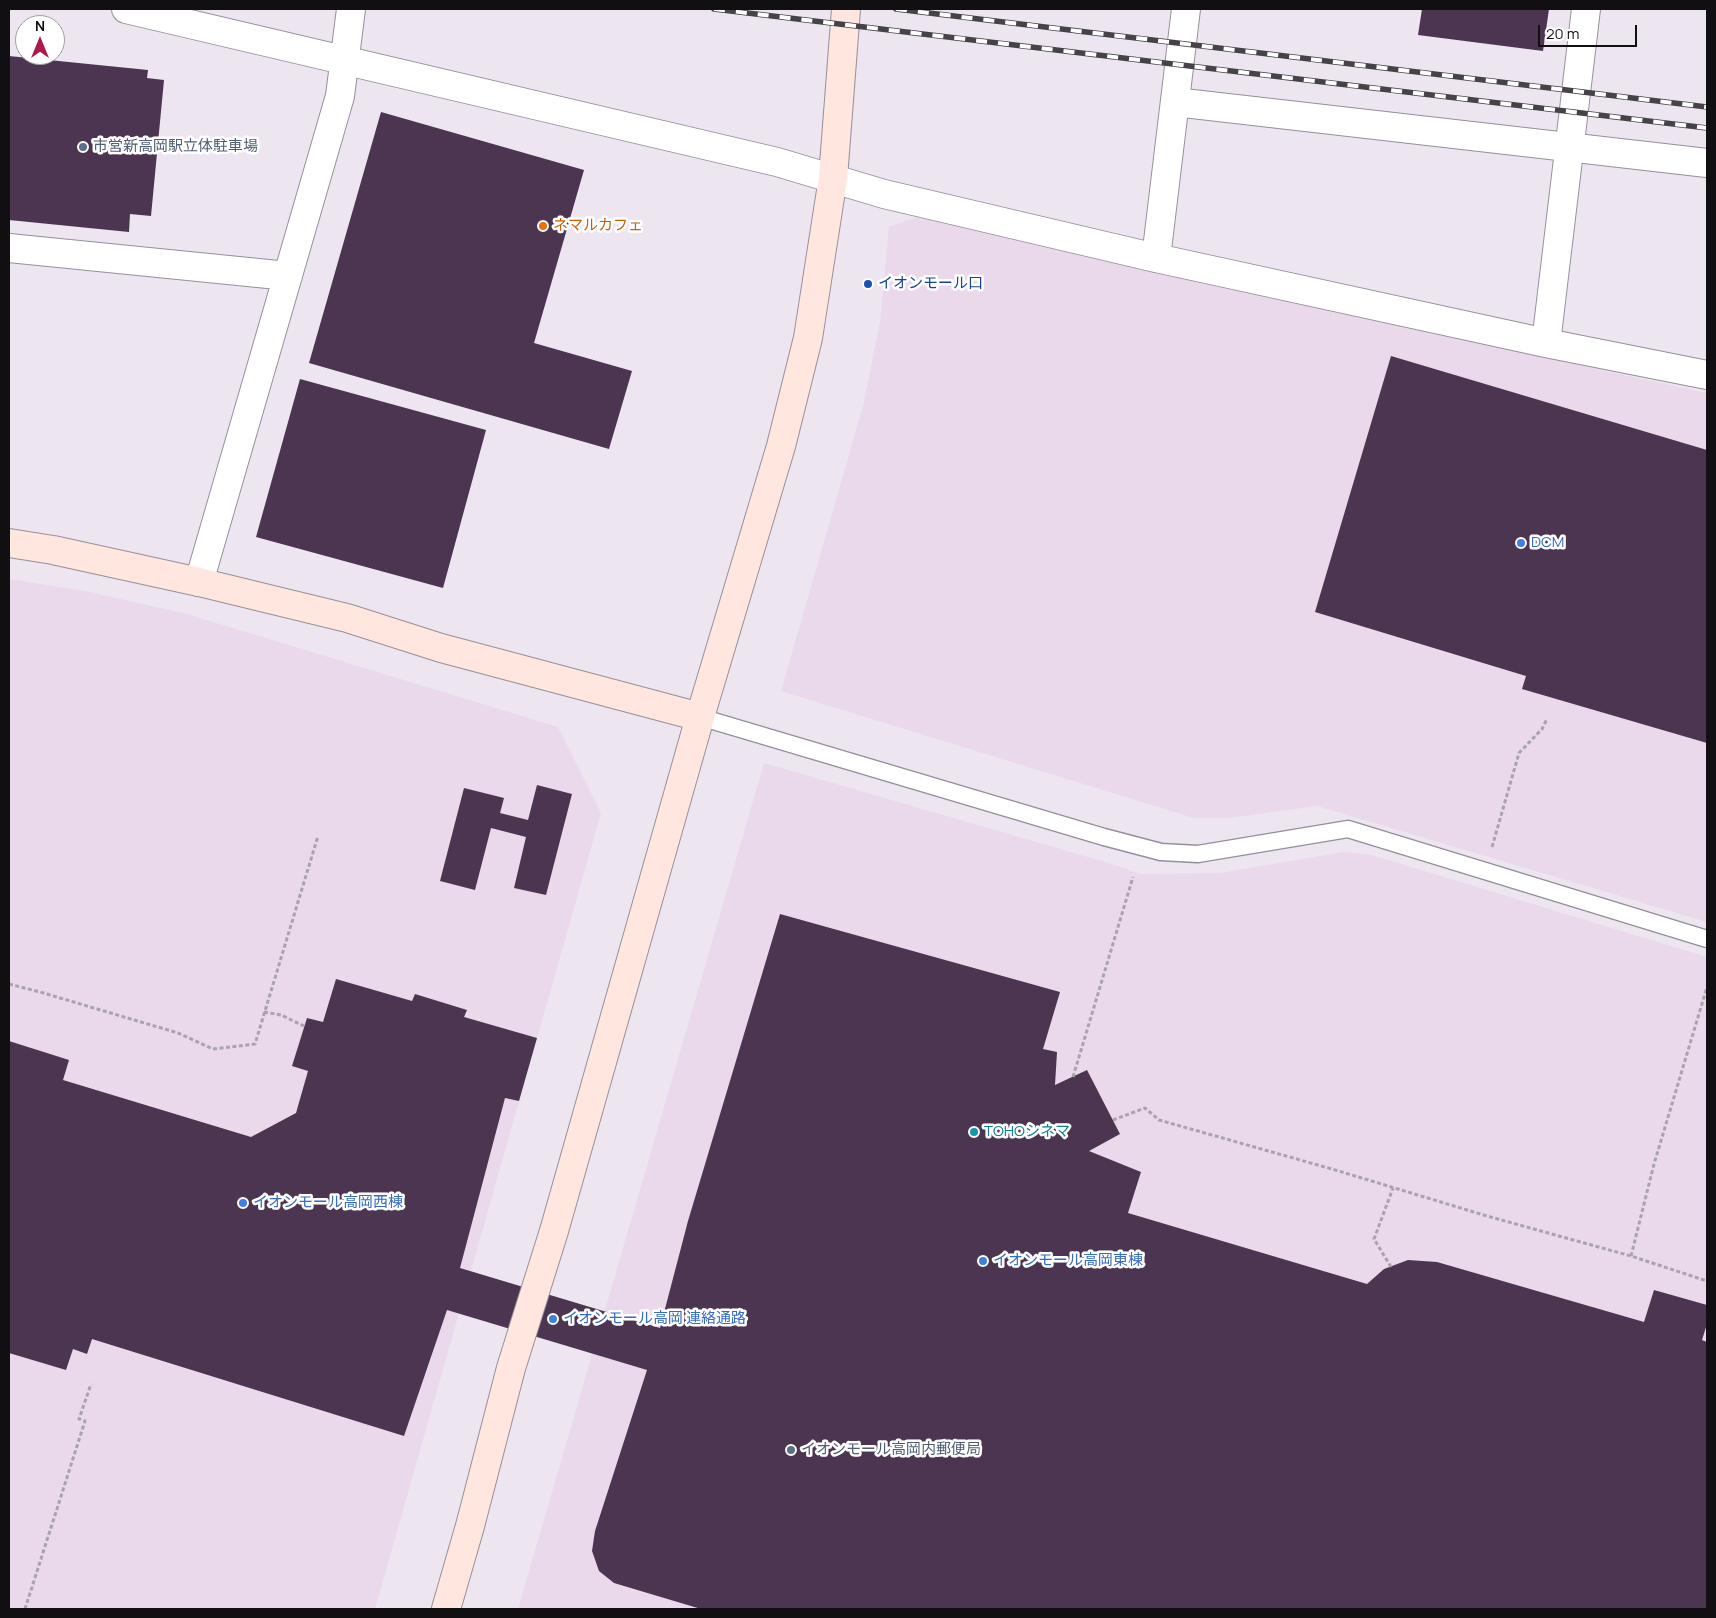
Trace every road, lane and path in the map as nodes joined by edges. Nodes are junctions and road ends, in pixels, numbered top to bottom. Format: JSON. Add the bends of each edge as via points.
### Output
{"nodes":[{"id":1,"x":126,"y":9,"type":"edge"},
{"id":2,"x":351,"y":9,"type":"edge"},
{"id":3,"x":846,"y":9,"type":"edge"},
{"id":4,"x":1186,"y":9,"type":"edge"},
{"id":5,"x":1586,"y":9,"type":"edge"},
{"id":6,"x":344,"y":61,"type":"junction"},
{"id":7,"x":1175,"y":102,"type":"junction"},
{"id":8,"x":1569,"y":146,"type":"junction"},
{"id":9,"x":1707,"y":163,"type":"edge"},
{"id":10,"x":833,"y":178,"type":"junction"},
{"id":11,"x":9,"y":248,"type":"edge"},
{"id":12,"x":1156,"y":258,"type":"junction"},
{"id":13,"x":288,"y":276,"type":"junction"},
{"id":14,"x":1546,"y":343,"type":"junction"},
{"id":15,"x":1707,"y":375,"type":"edge"},
{"id":16,"x":9,"y":543,"type":"edge"},
{"id":17,"x":198,"y":582,"type":"junction"},
{"id":18,"x":700,"y":717,"type":"junction"},
{"id":19,"x":1547,"y":719,"type":"dead end"},
{"id":20,"x":318,"y":836,"type":"dead end"},
{"id":21,"x":1491,"y":850,"type":"dead end"},
{"id":22,"x":1133,"y":877,"type":"dead end"},
{"id":23,"x":1707,"y":939,"type":"edge"},
{"id":24,"x":9,"y":984,"type":"edge"},
{"id":25,"x":1707,"y":987,"type":"edge"},
{"id":26,"x":264,"y":1012,"type":"junction"},
{"id":27,"x":304,"y":1026,"type":"dead end"},
{"id":28,"x":1073,"y":1076,"type":"dead end"},
{"id":29,"x":1113,"y":1120,"type":"dead end"},
{"id":30,"x":1393,"y":1188,"type":"junction"},
{"id":31,"x":1631,"y":1256,"type":"junction"},
{"id":32,"x":1391,"y":1267,"type":"dead end"},
{"id":33,"x":1707,"y":1281,"type":"edge"},
{"id":34,"x":91,"y":1384,"type":"dead end"},
{"id":35,"x":25,"y":1609,"type":"edge"},
{"id":36,"x":446,"y":1609,"type":"edge"}],
"edges":[{"from":1,"to":6,"type":"street"},
{"from":2,"to":6,"type":"street"},
{"from":3,"to":10,"type":"street"},
{"from":4,"to":7,"type":"street"},
{"from":5,"to":8,"type":"street"},
{"from":6,"to":10,"type":"street","via":[[777,162]]},
{"from":6,"to":13,"type":"street","via":[[340,96]]},
{"from":7,"to":8,"type":"street"},
{"from":7,"to":12,"type":"street"},
{"from":8,"to":9,"type":"street"},
{"from":8,"to":14,"type":"street"},
{"from":10,"to":12,"type":"street","via":[[884,194]]},
{"from":10,"to":18,"type":"street","via":[[808,338],[786,428]]},
{"from":11,"to":13,"type":"street"},
{"from":12,"to":14,"type":"street"},
{"from":13,"to":17,"type":"street"},
{"from":14,"to":15,"type":"street"},
{"from":16,"to":17,"type":"street"},
{"from":17,"to":18,"type":"street","via":[[347,618],[441,648]]},
{"from":18,"to":23,"type":"lane","via":[[1161,852],[1198,854],[1348,829]]},
{"from":18,"to":36,"type":"street","via":[[554,1230],[511,1368]]},
{"from":19,"to":21,"type":"path","via":[[1519,753]]},
{"from":20,"to":26,"type":"path"},
{"from":22,"to":28,"type":"path"},
{"from":24,"to":26,"type":"path","via":[[178,1033],[213,1049],[255,1044]]},
{"from":25,"to":31,"type":"path","via":[[1654,1164]]},
{"from":26,"to":27,"type":"path","via":[[281,1015]]},
{"from":29,"to":30,"type":"path","via":[[1144,1108],[1160,1120]]},
{"from":30,"to":31,"type":"path"},
{"from":30,"to":32,"type":"path","via":[[1374,1239]]},
{"from":31,"to":33,"type":"path"},
{"from":34,"to":35,"type":"path","via":[[78,1419],[85,1421]]}]}
